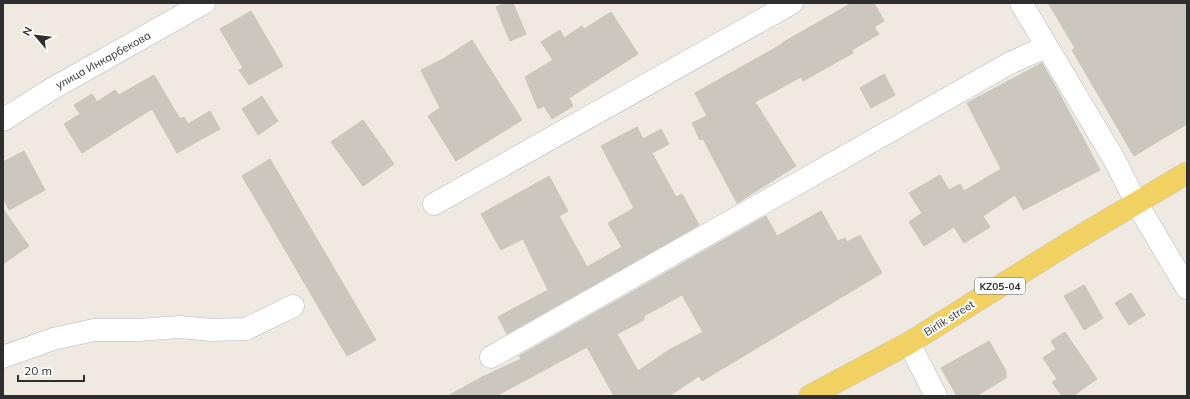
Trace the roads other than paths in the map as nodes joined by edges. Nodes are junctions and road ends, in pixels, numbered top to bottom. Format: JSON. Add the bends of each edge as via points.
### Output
{"nodes":[{"id":1,"x":204,"y":3,"type":"edge"},
{"id":2,"x":792,"y":3,"type":"edge"},
{"id":3,"x":1021,"y":3,"type":"edge"},
{"id":4,"x":1046,"y":47,"type":"junction"},
{"id":5,"x":3,"y":120,"type":"edge"},
{"id":6,"x":1187,"y":173,"type":"edge"},
{"id":7,"x":434,"y":204,"type":"dead end"},
{"id":8,"x":1137,"y":204,"type":"junction"},
{"id":9,"x":1187,"y":288,"type":"edge"},
{"id":10,"x":293,"y":306,"type":"dead end"},
{"id":11,"x":909,"y":343,"type":"junction"},
{"id":12,"x":3,"y":357,"type":"edge"},
{"id":13,"x":491,"y":357,"type":"dead end"},
{"id":14,"x":810,"y":396,"type":"edge"},
{"id":15,"x":936,"y":396,"type":"edge"}],
"edges":[{"from":1,"to":5,"type":"street","name":"улица Инкарбекова","via":[[50,90]]},
{"from":2,"to":7,"type":"street"},
{"from":3,"to":4,"type":"street"},
{"from":4,"to":8,"type":"street","via":[[1114,159]]},
{"from":4,"to":13,"type":"street","via":[[1010,63]]},
{"from":6,"to":8,"type":"main road","name":"Birlik street","number":"KZ05-04"},
{"from":8,"to":9,"type":"street"},
{"from":8,"to":11,"type":"main road","name":"Birlik street","number":"KZ05-04","via":[[1069,243]]},
{"from":10,"to":12,"type":"street","via":[[246,329],[212,330],[179,327],[94,330],[54,339]]},
{"from":11,"to":14,"type":"main road","name":"Birlik street","number":"KZ05-04"},
{"from":11,"to":15,"type":"street"}]}
